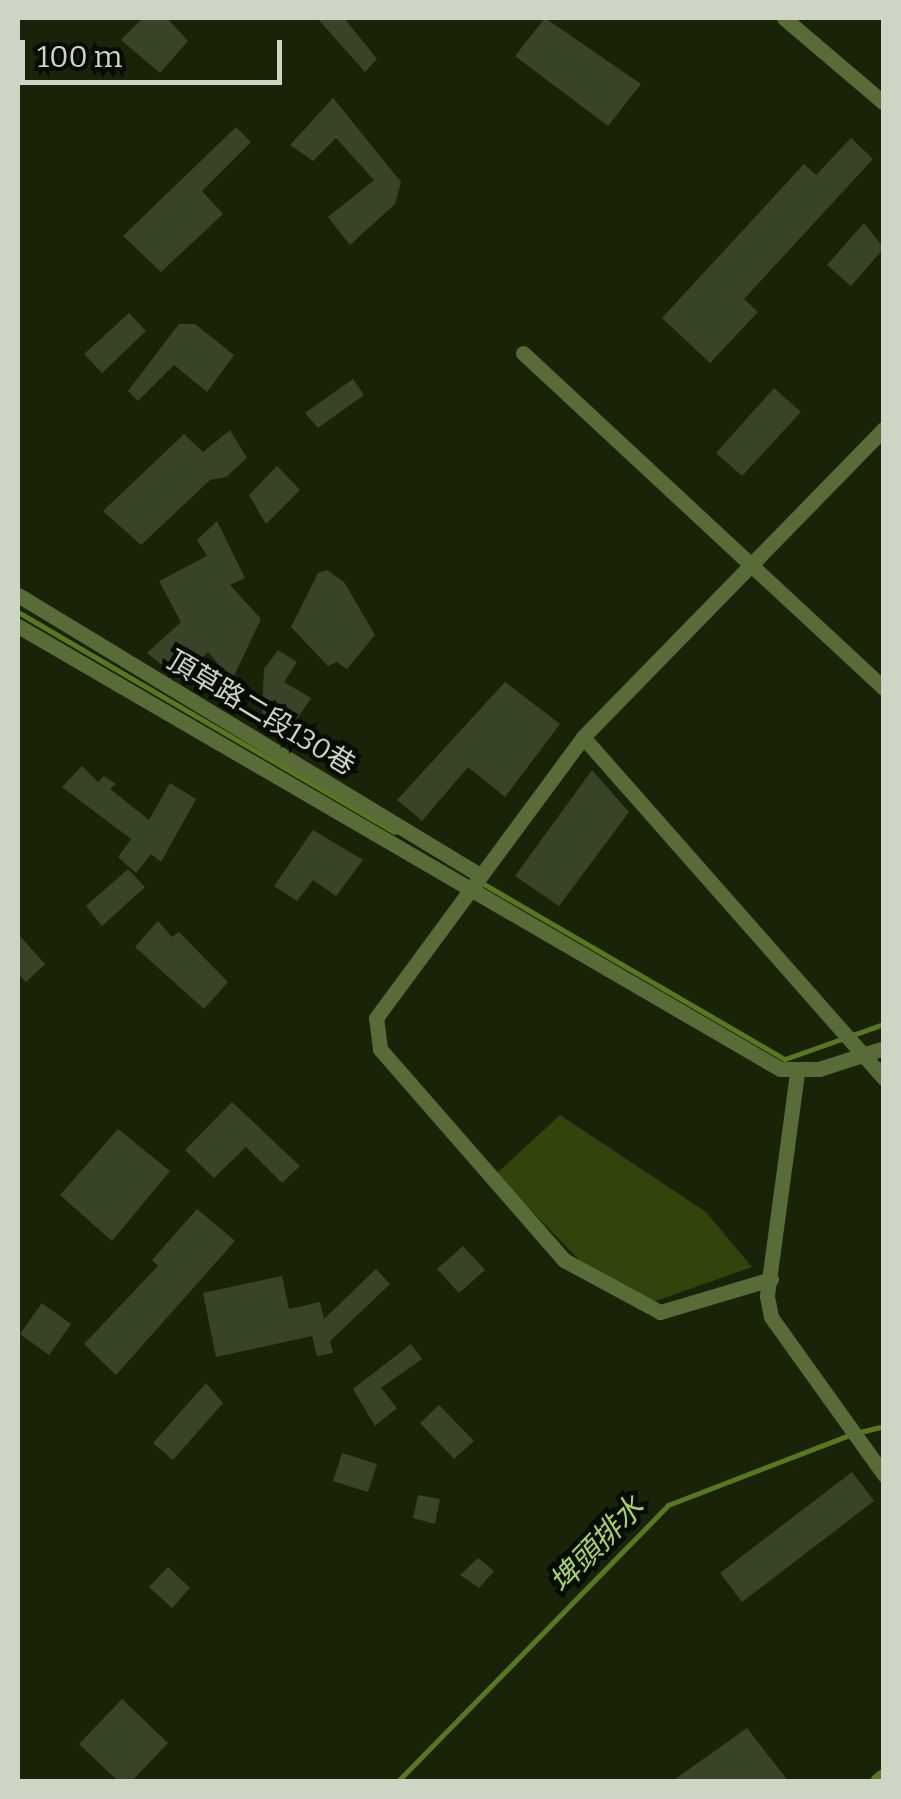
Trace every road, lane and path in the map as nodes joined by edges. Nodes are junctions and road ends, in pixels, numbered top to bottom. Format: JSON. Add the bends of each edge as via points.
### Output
{"nodes":[{"id":1,"x":784,"y":18,"type":"edge"},
{"id":2,"x":884,"y":103,"type":"edge"},
{"id":3,"x":523,"y":353,"type":"dead end"},
{"id":4,"x":884,"y":430,"type":"edge"},
{"id":5,"x":752,"y":563,"type":"junction"},
{"id":6,"x":18,"y":595,"type":"edge"},
{"id":7,"x":18,"y":626,"type":"edge"},
{"id":8,"x":884,"y":690,"type":"edge"},
{"id":9,"x":582,"y":737,"type":"junction"},
{"id":10,"x":474,"y":881,"type":"junction"},
{"id":11,"x":884,"y":1048,"type":"edge"},
{"id":12,"x":858,"y":1055,"type":"junction"},
{"id":13,"x":797,"y":1073,"type":"junction"},
{"id":14,"x":884,"y":1079,"type":"edge"},
{"id":15,"x":771,"y":1279,"type":"junction"},
{"id":16,"x":884,"y":1475,"type":"edge"}],
"edges":[{"from":1,"to":2,"type":"street"},
{"from":3,"to":5,"type":"street"},
{"from":4,"to":5,"type":"street"},
{"from":5,"to":8,"type":"street"},
{"from":5,"to":9,"type":"street"},
{"from":6,"to":10,"type":"street","name":"頂草路二段130巷"},
{"from":7,"to":10,"type":"street"},
{"from":9,"to":10,"type":"street"},
{"from":9,"to":12,"type":"street"},
{"from":10,"to":13,"type":"street"},
{"from":10,"to":15,"type":"street","via":[[376,1018],[380,1049],[564,1260],[660,1312]]},
{"from":11,"to":12,"type":"street"},
{"from":12,"to":13,"type":"street"},
{"from":12,"to":14,"type":"street"},
{"from":13,"to":15,"type":"street"},
{"from":15,"to":16,"type":"street","via":[[773,1325]]}]}
